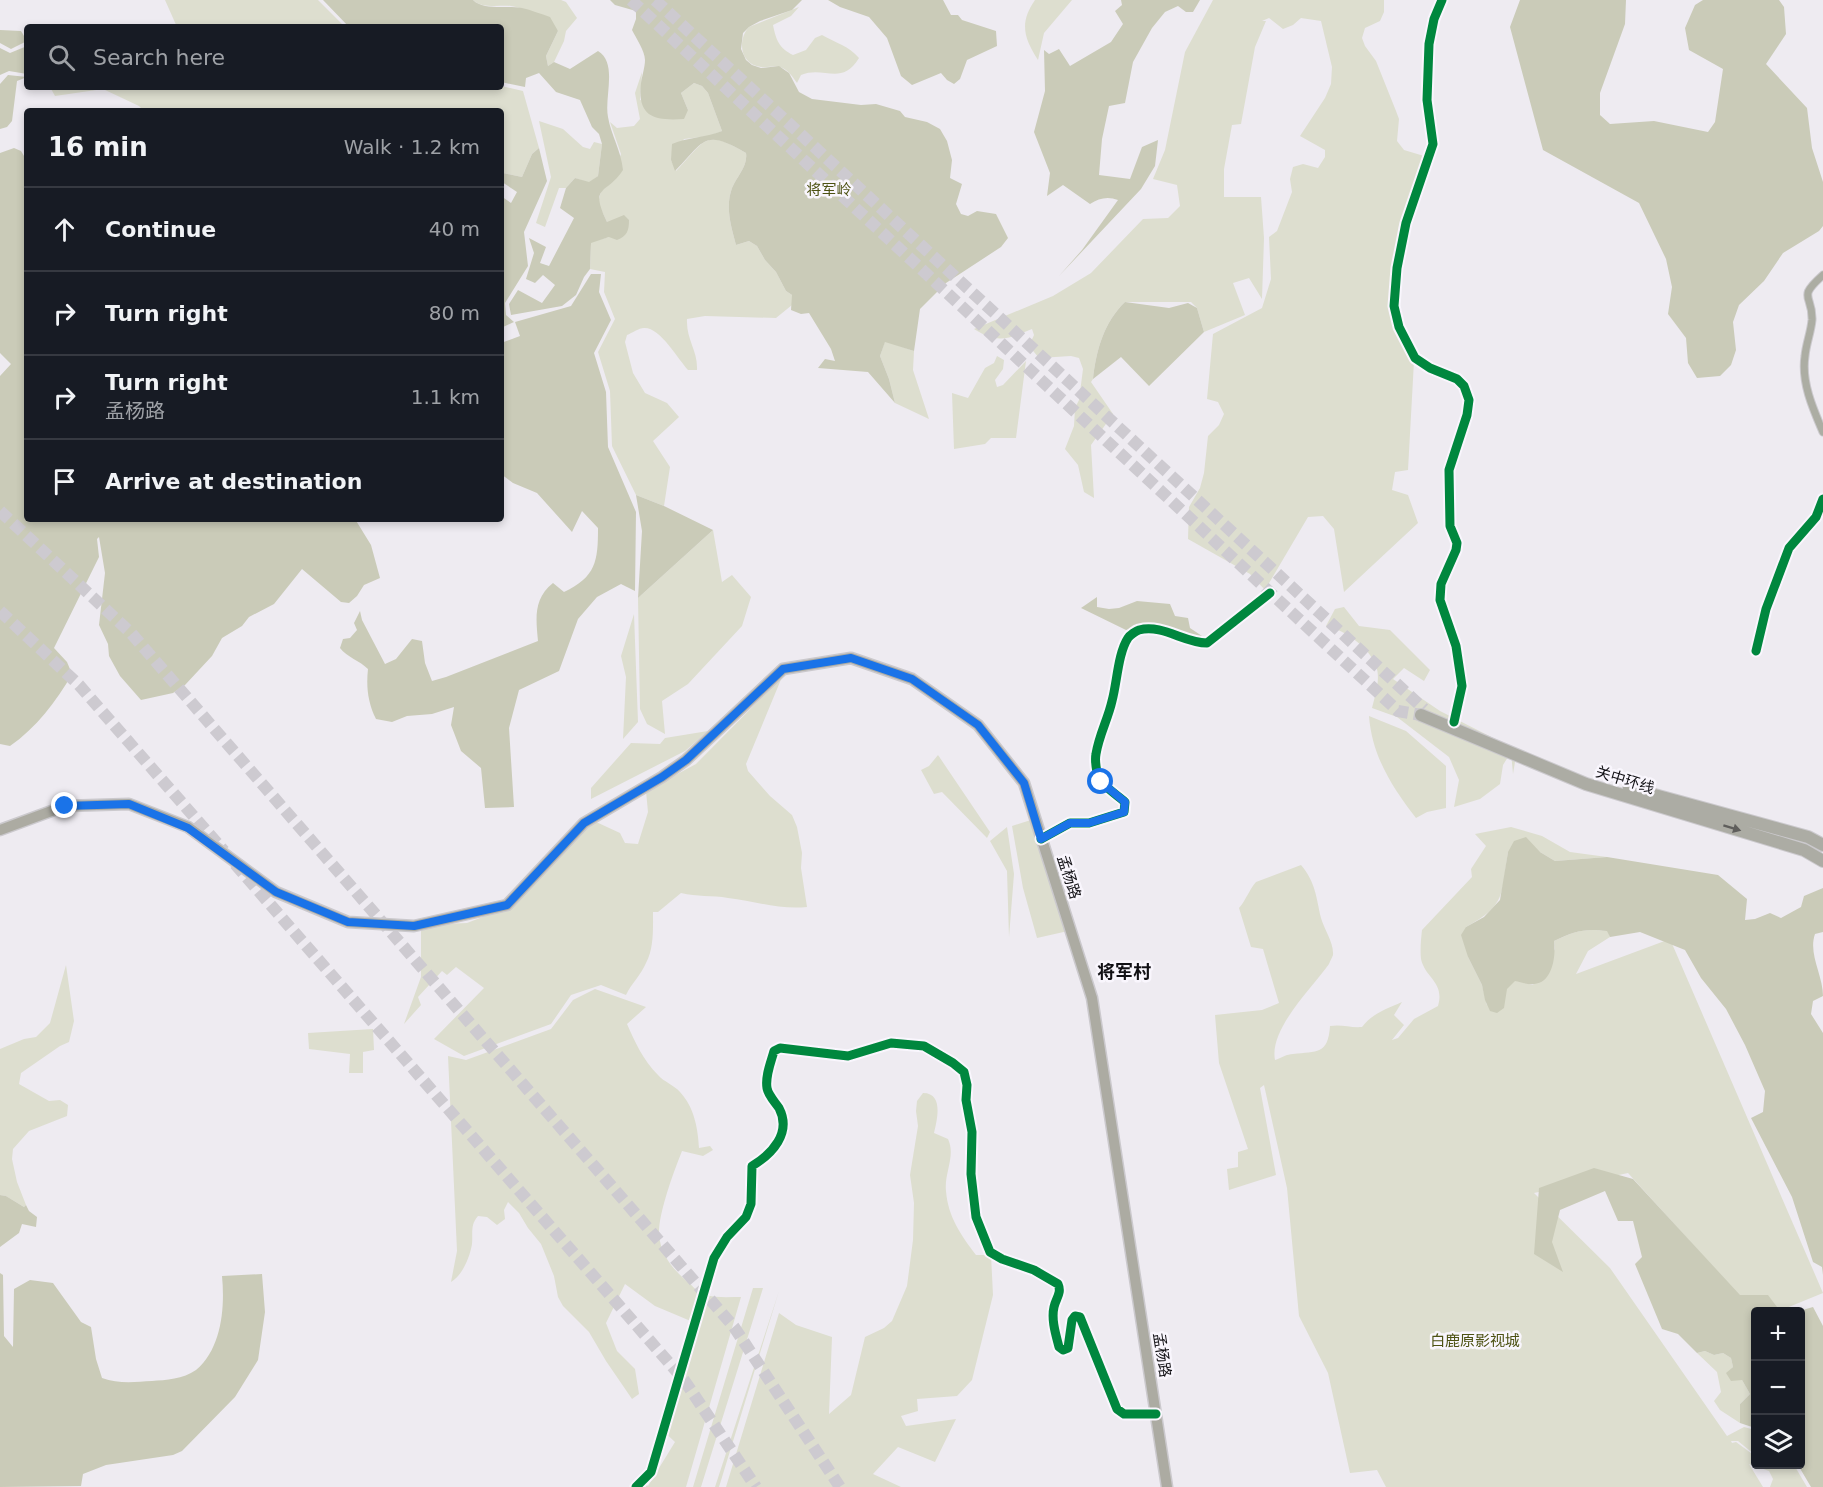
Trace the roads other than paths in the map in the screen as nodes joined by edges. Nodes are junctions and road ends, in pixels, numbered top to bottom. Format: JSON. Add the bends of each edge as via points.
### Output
{"nodes":[{"id":1,"x":1442,"y":0,"type":"edge"},
{"id":2,"x":1823,"y":275,"type":"edge"},
{"id":3,"x":1823,"y":432,"type":"edge"},
{"id":4,"x":1823,"y":499,"type":"edge"},
{"id":5,"x":1270,"y":593,"type":"dead end"},
{"id":6,"x":1756,"y":651,"type":"dead end"},
{"id":7,"x":1454,"y":722,"type":"junction"},
{"id":8,"x":0,"y":830,"type":"edge"},
{"id":9,"x":1041,"y":839,"type":"junction"},
{"id":10,"x":1823,"y":845,"type":"edge"},
{"id":11,"x":1823,"y":861,"type":"edge"},
{"id":12,"x":1156,"y":1414,"type":"junction"},
{"id":13,"x":636,"y":1487,"type":"edge"},
{"id":14,"x":1167,"y":1487,"type":"edge"}],
"edges":[{"from":1,"to":7,"type":"street","via":[[1429,44],[1427,100],[1433,144],[1406,223],[1394,306],[1415,357],[1457,379],[1469,400],[1449,470],[1450,526],[1457,543],[1440,600],[1456,646],[1462,686]]},
{"from":2,"to":3,"type":"street","via":[[1808,293],[1812,318],[1804,358],[1809,395]]},
{"from":4,"to":6,"type":"street","via":[[1816,517],[1789,548],[1766,609]]},
{"from":5,"to":9,"type":"street","via":[[1207,643],[1153,629],[1129,636],[1095,757],[1101,782],[1125,802],[1124,812],[1089,823],[1070,823]]},
{"from":7,"to":10,"type":"highway","name":"关中环线","via":[[1588,777],[1808,837]]},
{"from":7,"to":11,"type":"highway","name":"关中环线","one_way":true,"via":[[1423,712],[1586,784],[1804,850]]},
{"from":8,"to":9,"type":"main road","name":"孟杨路","via":[[65,806],[129,804],[188,828],[276,892],[348,922],[414,926],[507,905],[584,823],[686,760],[783,669],[851,658],[912,679],[978,725],[1024,783]]},
{"from":9,"to":12,"type":"main road","name":"孟杨路","via":[[1092,998]]},
{"from":12,"to":13,"type":"street","via":[[1124,1414],[1116,1409],[1080,1317],[1072,1320],[1068,1348],[1059,1347],[1053,1316],[1058,1284],[990,1252],[976,1217],[972,1132],[964,1072],[924,1046],[891,1043],[848,1056],[780,1048],[774,1051],[767,1089],[780,1111],[782,1128],[778,1144],[752,1166],[751,1204],[746,1217],[726,1237],[714,1258],[651,1472]]},
{"from":12,"to":14,"type":"main road","name":"孟杨路"}]}
